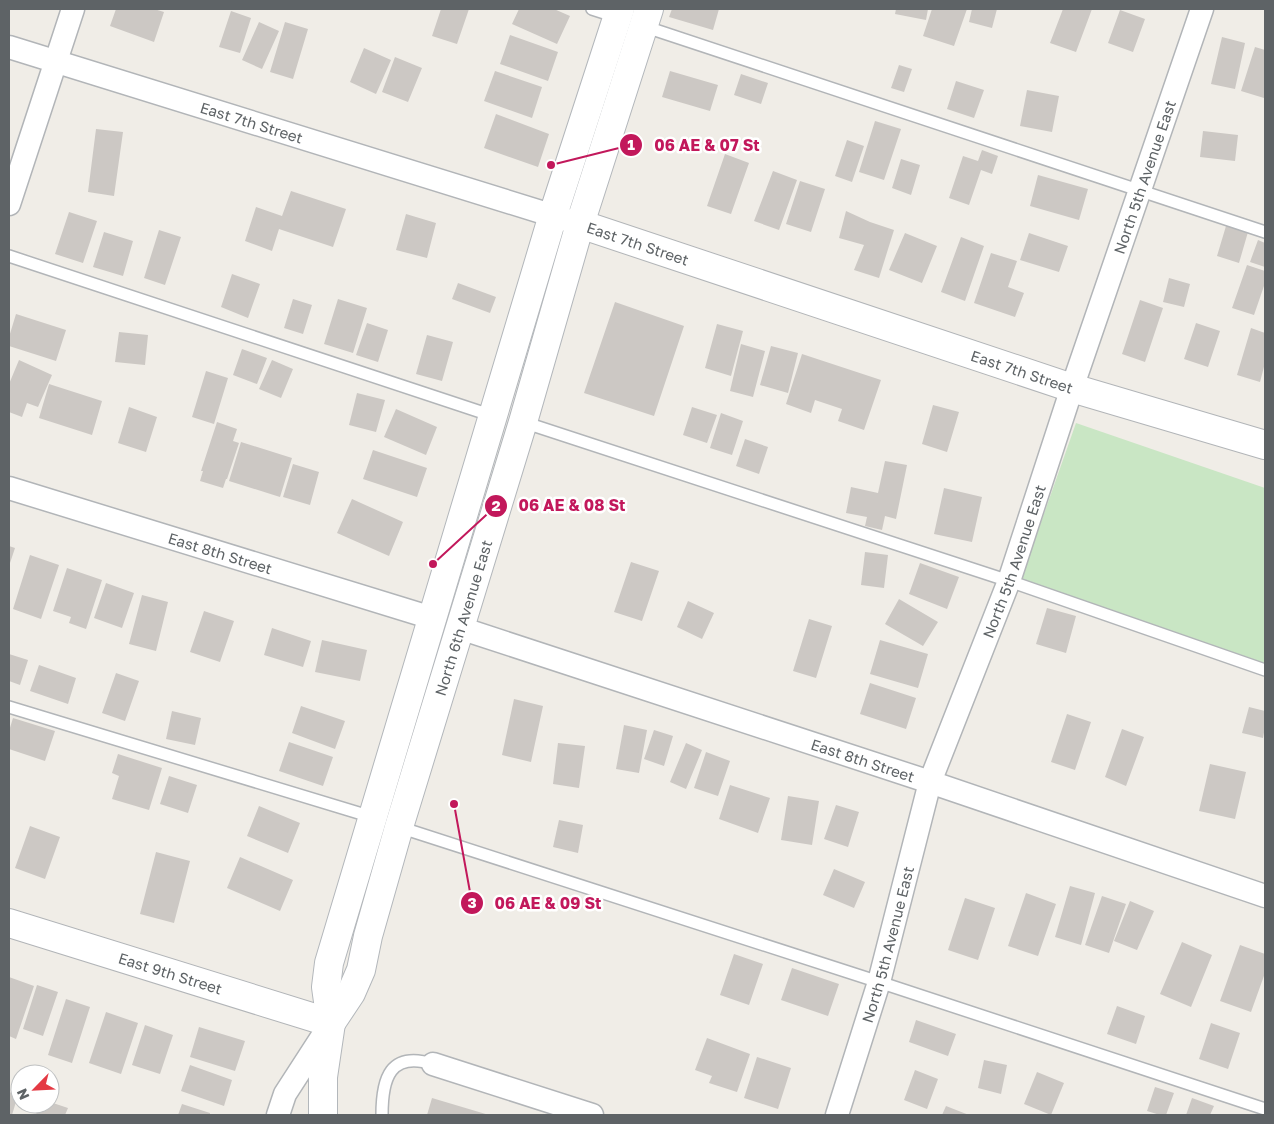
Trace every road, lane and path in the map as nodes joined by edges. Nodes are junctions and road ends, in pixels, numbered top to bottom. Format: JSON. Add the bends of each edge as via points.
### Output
{"nodes":[{"id":1,"x":73,"y":9,"type":"edge"},
{"id":2,"x":592,"y":9,"type":"edge"},
{"id":3,"x":1202,"y":9,"type":"edge"},
{"id":4,"x":618,"y":13,"type":"edge"},
{"id":5,"x":646,"y":17,"type":"edge"},
{"id":6,"x":9,"y":47,"type":"edge"},
{"id":7,"x":57,"y":62,"type":"junction"},
{"id":8,"x":1140,"y":191,"type":"junction"},
{"id":9,"x":9,"y":204,"type":"edge"},
{"id":10,"x":553,"y":215,"type":"junction"},
{"id":11,"x":580,"y":224,"type":"junction"},
{"id":12,"x":1265,"y":232,"type":"edge"},
{"id":13,"x":9,"y":256,"type":"edge"},
{"id":14,"x":1072,"y":388,"type":"junction"},
{"id":15,"x":493,"y":416,"type":"junction"},
{"id":16,"x":523,"y":422,"type":"junction"},
{"id":17,"x":1265,"y":445,"type":"edge"},
{"id":18,"x":9,"y":488,"type":"edge"},
{"id":19,"x":1009,"y":582,"type":"junction"},
{"id":20,"x":432,"y":618,"type":"junction"},
{"id":21,"x":460,"y":628,"type":"junction"},
{"id":22,"x":1265,"y":670,"type":"edge"},
{"id":23,"x":9,"y":706,"type":"edge"},
{"id":24,"x":930,"y":782,"type":"junction"},
{"id":25,"x":372,"y":818,"type":"junction"},
{"id":26,"x":399,"y":827,"type":"junction"},
{"id":27,"x":1265,"y":896,"type":"edge"},
{"id":28,"x":9,"y":923,"type":"edge"},
{"id":29,"x":879,"y":982,"type":"junction"},
{"id":30,"x":331,"y":1023,"type":"junction"},
{"id":31,"x":433,"y":1064,"type":"joint"},
{"id":32,"x":1265,"y":1108,"type":"edge"},
{"id":33,"x":278,"y":1115,"type":"edge"},
{"id":34,"x":324,"y":1115,"type":"edge"},
{"id":35,"x":382,"y":1115,"type":"edge"},
{"id":36,"x":592,"y":1115,"type":"edge"},
{"id":37,"x":837,"y":1115,"type":"edge"}],
"edges":[{"from":1,"to":7,"type":"street"},
{"from":2,"to":4,"type":"lane"},
{"from":3,"to":8,"type":"street","name":"North 5th Avenue East"},
{"from":4,"to":10,"type":"main road","name":"North 6th Avenue East"},
{"from":5,"to":8,"type":"lane"},
{"from":5,"to":11,"type":"main road","name":"North 6th Avenue East"},
{"from":6,"to":7,"type":"street","name":"East 7th Street"},
{"from":7,"to":9,"type":"street"},
{"from":7,"to":10,"type":"street","name":"East 7th Street"},
{"from":8,"to":12,"type":"lane"},
{"from":8,"to":14,"type":"street","name":"North 5th Avenue East"},
{"from":10,"to":11,"type":"street","name":"East 7th Street"},
{"from":10,"to":15,"type":"main road","name":"North 6th Avenue East"},
{"from":11,"to":14,"type":"main road","name":"East 7th Street"},
{"from":11,"to":16,"type":"main road","name":"North 6th Avenue East"},
{"from":13,"to":15,"type":"lane"},
{"from":14,"to":17,"type":"main road","name":"East 7th Street"},
{"from":14,"to":19,"type":"street","name":"North 5th Avenue East"},
{"from":15,"to":20,"type":"main road","name":"North 6th Avenue East"},
{"from":16,"to":19,"type":"lane"},
{"from":16,"to":21,"type":"main road","name":"North 6th Avenue East"},
{"from":18,"to":20,"type":"street","name":"East 8th Street"},
{"from":19,"to":22,"type":"lane"},
{"from":19,"to":24,"type":"street","name":"North 5th Avenue East"},
{"from":20,"to":25,"type":"main road","name":"North 6th Avenue East"},
{"from":21,"to":24,"type":"street","name":"East 8th Street"},
{"from":21,"to":26,"type":"main road","name":"North 6th Avenue East"},
{"from":23,"to":25,"type":"lane"},
{"from":24,"to":27,"type":"street","name":"East 8th Street"},
{"from":24,"to":29,"type":"street","name":"North 5th Avenue East"},
{"from":25,"to":30,"type":"main road","name":"North 6th Avenue East","via":[[329,963],[326,987]]},
{"from":26,"to":29,"type":"lane"},
{"from":26,"to":30,"type":"main road","name":"North 6th Avenue East","via":[[361,970],[351,993]]},
{"from":28,"to":30,"type":"main road","name":"East 9th Street"},
{"from":29,"to":32,"type":"lane"},
{"from":29,"to":37,"type":"street","name":"North 5th Avenue East"},
{"from":30,"to":33,"type":"street","name":"North 6th Avenue East","via":[[285,1094]]},
{"from":30,"to":34,"type":"main road","via":[[323,1077]]},
{"from":31,"to":35,"type":"lane","via":[[413,1060],[393,1068],[384,1089]]},
{"from":31,"to":36,"type":"street"}]}
